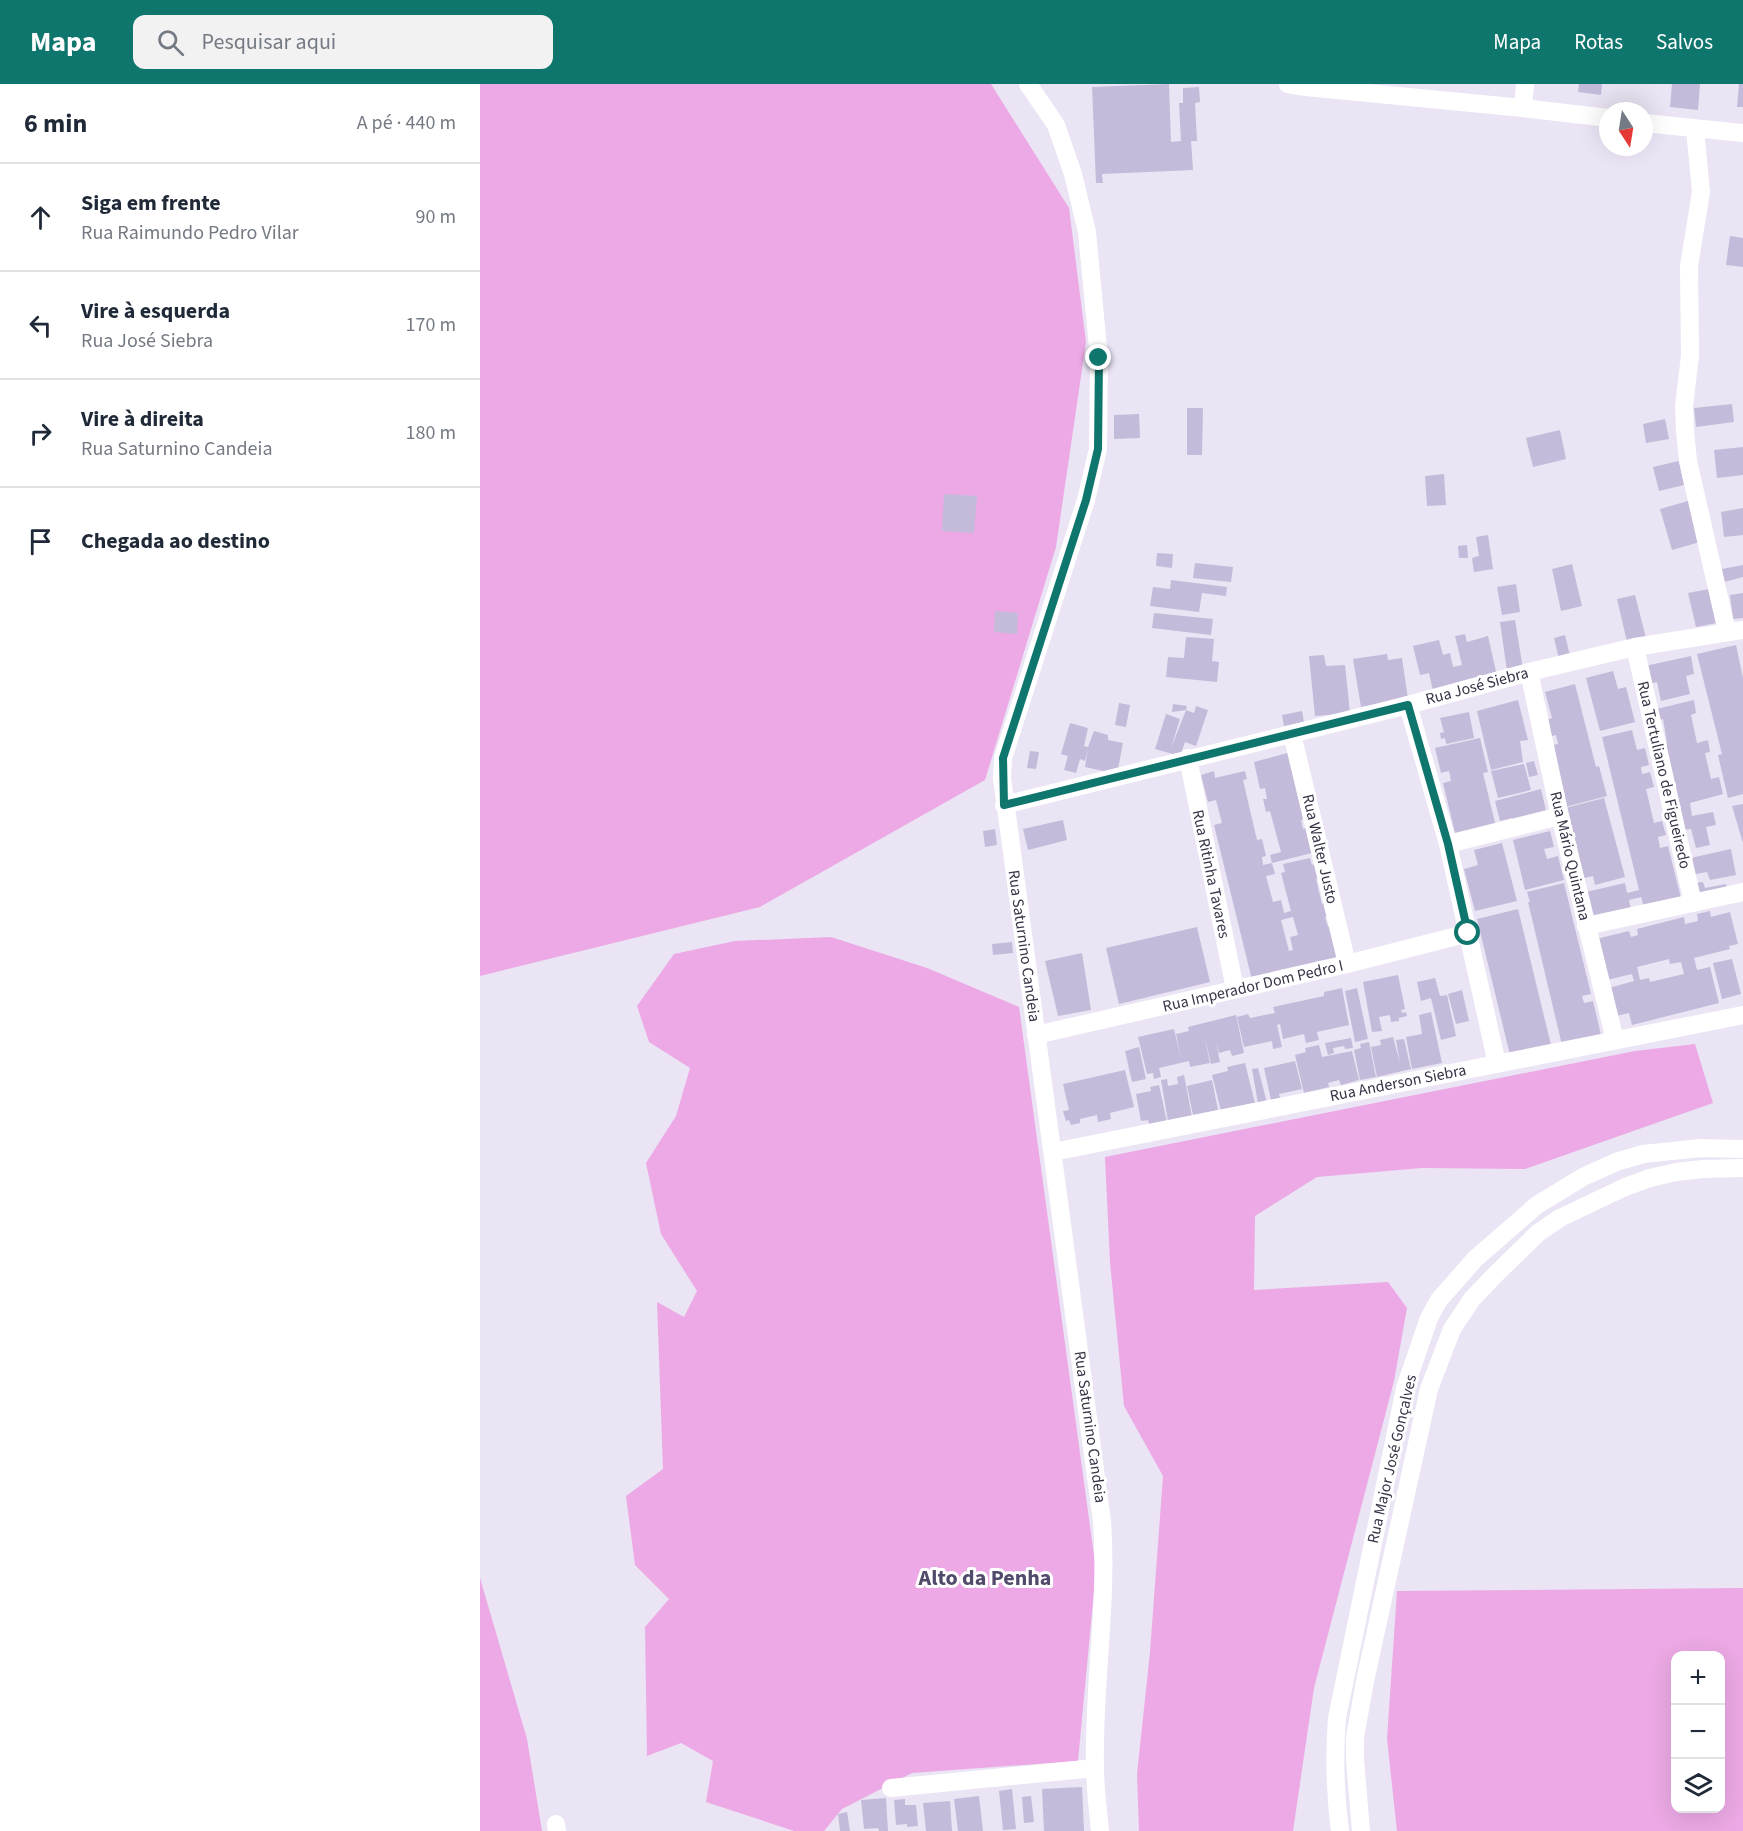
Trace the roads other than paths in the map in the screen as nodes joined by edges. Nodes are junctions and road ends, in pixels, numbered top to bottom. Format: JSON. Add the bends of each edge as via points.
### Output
{"nodes":[{"id":1,"x":1028,"y":84,"type":"edge"},
{"id":2,"x":1288,"y":84,"type":"edge"},
{"id":3,"x":1525,"y":84,"type":"edge"},
{"id":4,"x":1522,"y":108,"type":"junction"},
{"id":5,"x":1599,"y":117,"type":"edge"},
{"id":6,"x":1653,"y":124,"type":"edge"},
{"id":7,"x":1695,"y":129,"type":"junction"},
{"id":8,"x":1743,"y":133,"type":"edge"},
{"id":9,"x":1735,"y":631,"type":"edge"},
{"id":10,"x":1635,"y":647,"type":"junction"},
{"id":11,"x":1529,"y":672,"type":"junction"},
{"id":12,"x":1408,"y":705,"type":"junction"},
{"id":13,"x":1292,"y":734,"type":"junction"},
{"id":14,"x":1188,"y":758,"type":"junction"},
{"id":15,"x":1004,"y":805,"type":"junction"},
{"id":16,"x":1560,"y":816,"type":"junction"},
{"id":17,"x":1448,"y":844,"type":"junction"},
{"id":18,"x":1743,"y":892,"type":"edge"},
{"id":19,"x":1693,"y":903,"type":"junction"},
{"id":20,"x":1586,"y":926,"type":"junction"},
{"id":21,"x":1468,"y":933,"type":"junction"},
{"id":22,"x":1347,"y":964,"type":"junction"},
{"id":23,"x":1235,"y":989,"type":"junction"},
{"id":24,"x":1743,"y":1015,"type":"edge"},
{"id":25,"x":1036,"y":1035,"type":"junction"},
{"id":26,"x":1615,"y":1040,"type":"junction"},
{"id":27,"x":1497,"y":1064,"type":"junction"},
{"id":28,"x":1743,"y":1149,"type":"edge"},
{"id":29,"x":1053,"y":1152,"type":"junction"},
{"id":30,"x":1743,"y":1168,"type":"edge"},
{"id":31,"x":1095,"y":1768,"type":"junction"},
{"id":32,"x":891,"y":1788,"type":"dead end"},
{"id":33,"x":1100,"y":1831,"type":"edge"},
{"id":34,"x":1340,"y":1831,"type":"edge"},
{"id":35,"x":1361,"y":1831,"type":"edge"}],
"edges":[{"from":1,"to":15,"type":"street","name":"Rua Saturnino Candeia","via":[[1056,125],[1087,232],[1099,358],[1098,449],[1086,500],[1003,758]]},
{"from":2,"to":4,"type":"street"},
{"from":3,"to":4,"type":"street"},
{"from":4,"to":5,"type":"street"},
{"from":6,"to":7,"type":"street"},
{"from":7,"to":8,"type":"street"},
{"from":7,"to":9,"type":"street","via":[[1701,192],[1689,266],[1690,356],[1685,431],[1688,461]]},
{"from":9,"to":10,"type":"street","name":"Rua José Siebra"},
{"from":10,"to":11,"type":"street","name":"Rua José Siebra"},
{"from":10,"to":19,"type":"street","name":"Rua Tertuliano de Figueiredo"},
{"from":11,"to":12,"type":"street","name":"Rua José Siebra"},
{"from":11,"to":16,"type":"street","name":"Rua Mário Quintana"},
{"from":12,"to":13,"type":"street","name":"Rua José Siebra"},
{"from":12,"to":17,"type":"street"},
{"from":13,"to":14,"type":"street","name":"Rua José Siebra"},
{"from":13,"to":22,"type":"street","name":"Rua Walter Justo"},
{"from":14,"to":15,"type":"street","name":"Rua José Siebra"},
{"from":14,"to":23,"type":"street","name":"Rua Ritinha Tavares"},
{"from":15,"to":25,"type":"street","name":"Rua Saturnino Candeia"},
{"from":16,"to":17,"type":"street"},
{"from":16,"to":20,"type":"street","name":"Rua Mário Quintana"},
{"from":17,"to":21,"type":"street"},
{"from":18,"to":19,"type":"street"},
{"from":19,"to":20,"type":"street"},
{"from":20,"to":26,"type":"street","name":"Rua Mário Quintana"},
{"from":21,"to":22,"type":"street","name":"Rua Imperador Dom Pedro I"},
{"from":21,"to":27,"type":"street"},
{"from":22,"to":23,"type":"street","name":"Rua Imperador Dom Pedro I"},
{"from":23,"to":25,"type":"street","name":"Rua Imperador Dom Pedro I"},
{"from":24,"to":26,"type":"street","name":"Rua Anderson Siebra"},
{"from":25,"to":29,"type":"street","name":"Rua Saturnino Candeia"},
{"from":26,"to":27,"type":"street","name":"Rua Anderson Siebra"},
{"from":27,"to":29,"type":"street","name":"Rua Anderson Siebra"},
{"from":28,"to":34,"type":"street","name":"Rua Major José Gonçalves","via":[[1701,1148],[1643,1154],[1583,1178],[1537,1205],[1475,1259],[1439,1300],[1405,1388],[1337,1718],[1334,1760]]},
{"from":29,"to":31,"type":"street","name":"Rua Saturnino Candeia","via":[[1102,1522],[1104,1604]]},
{"from":30,"to":35,"type":"street","name":"Rua Major José Gonçalves","via":[[1703,1169],[1650,1178],[1560,1218],[1538,1233],[1495,1275],[1472,1299],[1452,1329],[1429,1389],[1365,1681],[1355,1760]]},
{"from":31,"to":32,"type":"street"},
{"from":31,"to":33,"type":"street","name":"Rua Saturnino Candeia"}]}
